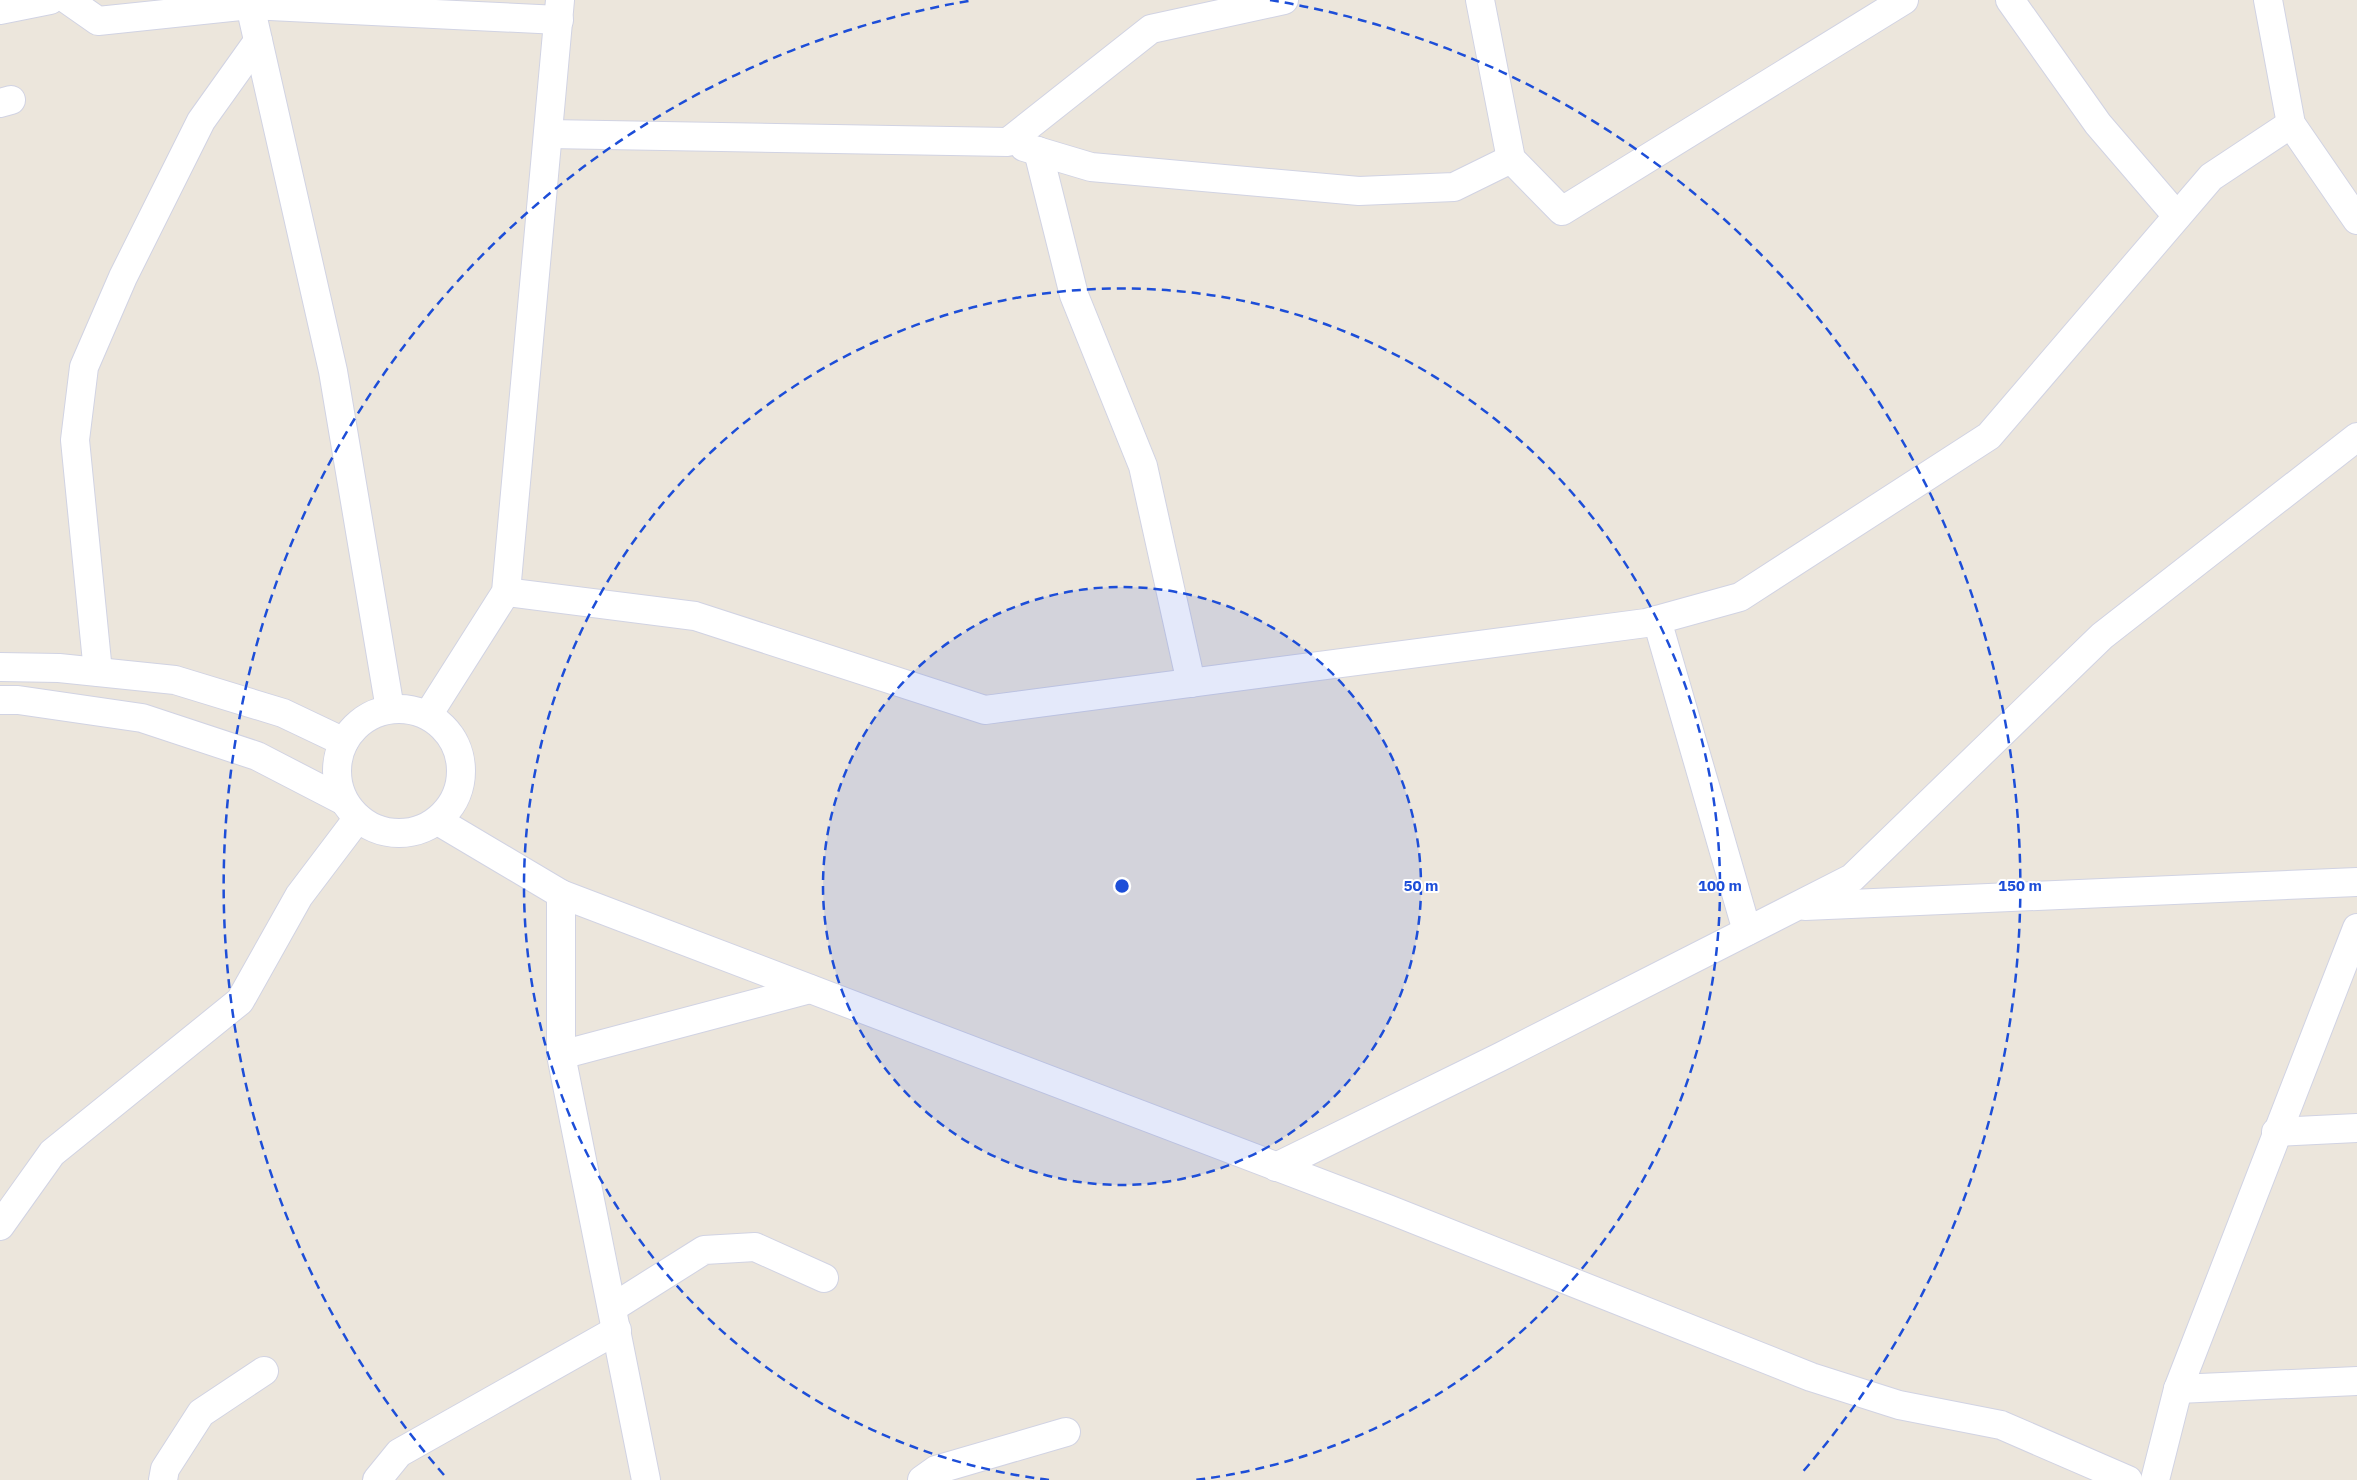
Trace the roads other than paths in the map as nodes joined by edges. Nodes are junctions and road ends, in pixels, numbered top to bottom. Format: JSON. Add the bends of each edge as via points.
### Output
{"nodes":[{"id":1,"x":50,"y":0,"type":"edge"},
{"id":2,"x":68,"y":0,"type":"edge"},
{"id":3,"x":1284,"y":0,"type":"edge"},
{"id":4,"x":1480,"y":0,"type":"edge"},
{"id":5,"x":1904,"y":0,"type":"edge"},
{"id":6,"x":2010,"y":0,"type":"edge"},
{"id":7,"x":2268,"y":0,"type":"edge"},
{"id":8,"x":250,"y":5,"type":"junction"},
{"id":9,"x":0,"y":10,"type":"edge"},
{"id":10,"x":560,"y":10,"type":"edge"},
{"id":11,"x":258,"y":41,"type":"junction"},
{"id":12,"x":2291,"y":124,"type":"junction"},
{"id":13,"x":548,"y":134,"type":"junction"},
{"id":14,"x":1008,"y":142,"type":"junction"},
{"id":15,"x":1038,"y":151,"type":"junction"},
{"id":16,"x":1511,"y":159,"type":"junction"},
{"id":17,"x":2178,"y":216,"type":"junction"},
{"id":18,"x":2357,"y":220,"type":"edge"},
{"id":19,"x":2357,"y":437,"type":"edge"},
{"id":20,"x":506,"y":592,"type":"junction"},
{"id":21,"x":1657,"y":620,"type":"junction"},
{"id":22,"x":0,"y":668,"type":"edge"},
{"id":23,"x":98,"y":672,"type":"junction"},
{"id":24,"x":1190,"y":683,"type":"junction"},
{"id":25,"x":0,"y":700,"type":"edge"},
{"id":26,"x":390,"y":709,"type":"junction"},
{"id":27,"x":428,"y":715,"type":"junction"},
{"id":28,"x":344,"y":742,"type":"junction"},
{"id":29,"x":351,"y":810,"type":"junction"},
{"id":30,"x":438,"y":821,"type":"junction"},
{"id":31,"x":2357,"y":882,"type":"edge"},
{"id":32,"x":560,"y":894,"type":"junction"},
{"id":33,"x":1796,"y":906,"type":"junction"},
{"id":34,"x":2357,"y":928,"type":"edge"},
{"id":35,"x":1747,"y":931,"type":"junction"},
{"id":36,"x":810,"y":989,"type":"junction"},
{"id":37,"x":560,"y":1055,"type":"junction"},
{"id":38,"x":2357,"y":1128,"type":"edge"},
{"id":39,"x":2276,"y":1132,"type":"junction"},
{"id":40,"x":1276,"y":1167,"type":"junction"},
{"id":41,"x":0,"y":1226,"type":"edge"},
{"id":42,"x":824,"y":1278,"type":"dead end"},
{"id":43,"x":614,"y":1319,"type":"junction"},
{"id":44,"x":264,"y":1371,"type":"dead end"},
{"id":45,"x":2357,"y":1381,"type":"edge"},
{"id":46,"x":2178,"y":1389,"type":"junction"},
{"id":47,"x":1066,"y":1432,"type":"dead end"},
{"id":48,"x":163,"y":1480,"type":"edge"},
{"id":49,"x":377,"y":1480,"type":"edge"},
{"id":50,"x":646,"y":1480,"type":"edge"},
{"id":51,"x":922,"y":1480,"type":"edge"},
{"id":52,"x":2128,"y":1480,"type":"edge"},
{"id":53,"x":2155,"y":1480,"type":"edge"}],
"edges":[{"from":1,"to":9,"type":"street"},
{"from":2,"to":8,"type":"street","via":[[98,21]]},
{"from":3,"to":14,"type":"street","via":[[1151,29]]},
{"from":4,"to":16,"type":"street"},
{"from":5,"to":16,"type":"street","via":[[1562,211]]},
{"from":6,"to":17,"type":"street","via":[[2098,124]]},
{"from":7,"to":12,"type":"street"},
{"from":8,"to":10,"type":"street"},
{"from":8,"to":11,"type":"street"},
{"from":10,"to":13,"type":"street"},
{"from":11,"to":23,"type":"street","via":[[201,121],[123,277],[84,367],[76,440]]},
{"from":11,"to":26,"type":"street","via":[[332,371]]},
{"from":12,"to":17,"type":"street","via":[[2211,177]]},
{"from":12,"to":18,"type":"street"},
{"from":13,"to":14,"type":"street"},
{"from":13,"to":20,"type":"street"},
{"from":14,"to":15,"type":"street"},
{"from":15,"to":16,"type":"street","via":[[1091,167],[1359,191],[1454,187]]},
{"from":15,"to":24,"type":"street","via":[[1074,295],[1143,466]]},
{"from":17,"to":21,"type":"street","via":[[1989,436],[1740,597]]},
{"from":19,"to":33,"type":"street","via":[[2102,636],[1852,878]]},
{"from":20,"to":24,"type":"street","via":[[695,616],[985,710]]},
{"from":20,"to":27,"type":"street"},
{"from":21,"to":24,"type":"street"},
{"from":21,"to":35,"type":"street"},
{"from":22,"to":23,"type":"street"},
{"from":23,"to":28,"type":"street","via":[[175,680],[283,713]]},
{"from":25,"to":29,"type":"street","via":[[142,718],[257,756]]},
{"from":26,"to":27,"type":"street","via":[[410,709]]},
{"from":26,"to":28,"type":"street","via":[[371,715],[355,726]]},
{"from":27,"to":30,"type":"street","via":[[444,727],[456,743],[462,764],[453,806]]},
{"from":28,"to":29,"type":"street","via":[[337,761],[337,781]]},
{"from":29,"to":30,"type":"street","via":[[376,830],[398,834],[419,832]]},
{"from":29,"to":41,"type":"street","via":[[240,1001],[52,1153]]},
{"from":30,"to":32,"type":"street"},
{"from":31,"to":33,"type":"street"},
{"from":32,"to":36,"type":"street"},
{"from":32,"to":37,"type":"street"},
{"from":33,"to":35,"type":"street"},
{"from":34,"to":39,"type":"street"},
{"from":35,"to":40,"type":"street"},
{"from":36,"to":37,"type":"street"},
{"from":36,"to":40,"type":"street"},
{"from":37,"to":43,"type":"street"},
{"from":38,"to":39,"type":"street"},
{"from":39,"to":46,"type":"street"},
{"from":40,"to":52,"type":"street","via":[[1811,1378],[1899,1406],[2002,1425]]},
{"from":42,"to":43,"type":"street","via":[[755,1247],[704,1250]]},
{"from":43,"to":49,"type":"street","via":[[399,1453]]},
{"from":43,"to":50,"type":"street"},
{"from":44,"to":48,"type":"street","via":[[201,1413],[165,1469]]},
{"from":45,"to":46,"type":"street"},
{"from":46,"to":53,"type":"street"},
{"from":47,"to":51,"type":"street","via":[[936,1470]]}]}
